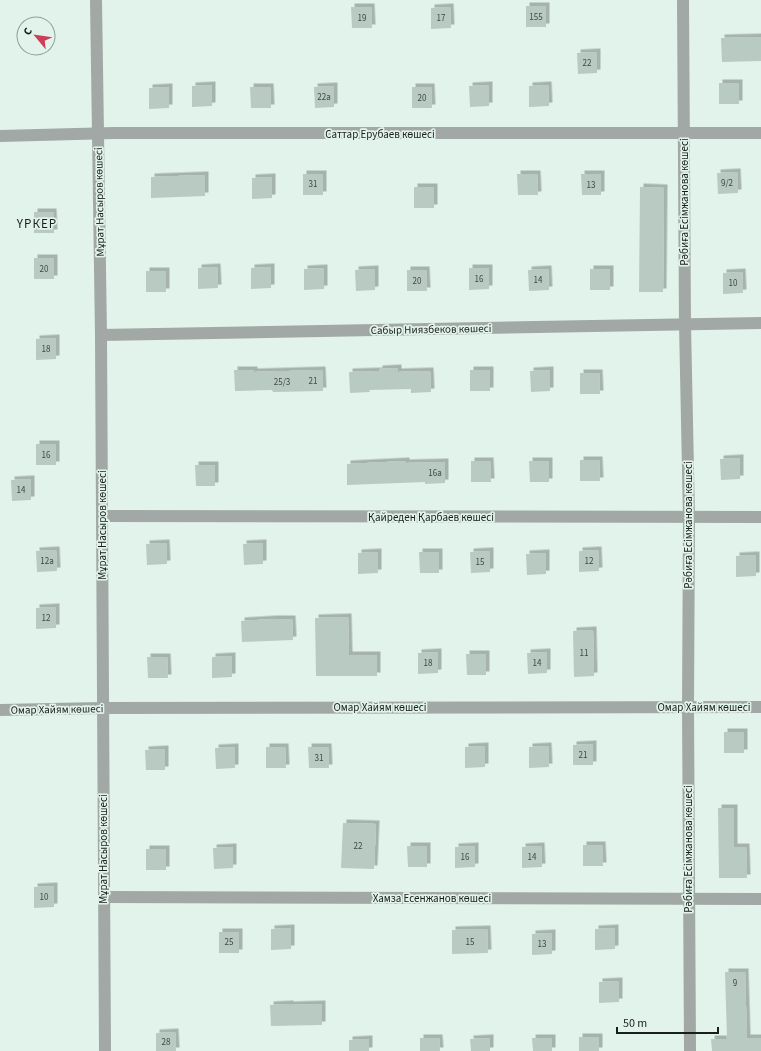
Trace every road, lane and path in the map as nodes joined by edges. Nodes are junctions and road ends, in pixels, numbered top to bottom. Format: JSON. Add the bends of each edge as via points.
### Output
{"nodes":[{"id":1,"x":96,"y":0,"type":"edge"},
{"id":2,"x":683,"y":0,"type":"edge"},
{"id":3,"x":761,"y":133,"type":"edge"},
{"id":4,"x":98,"y":134,"type":"junction"},
{"id":5,"x":684,"y":134,"type":"junction"},
{"id":6,"x":0,"y":136,"type":"edge"},
{"id":7,"x":761,"y":323,"type":"edge"},
{"id":8,"x":685,"y":324,"type":"junction"},
{"id":9,"x":101,"y":335,"type":"junction"},
{"id":10,"x":102,"y":516,"type":"junction"},
{"id":11,"x":761,"y":517,"type":"edge"},
{"id":12,"x":689,"y":518,"type":"junction"},
{"id":13,"x":688,"y":707,"type":"junction"},
{"id":14,"x":761,"y":707,"type":"edge"},
{"id":15,"x":102,"y":708,"type":"junction"},
{"id":16,"x":0,"y":710,"type":"edge"},
{"id":17,"x":104,"y":897,"type":"junction"},
{"id":18,"x":689,"y":899,"type":"junction"},
{"id":19,"x":761,"y":899,"type":"edge"},
{"id":20,"x":105,"y":1051,"type":"edge"},
{"id":21,"x":690,"y":1051,"type":"edge"}],
"edges":[{"from":1,"to":4,"type":"street","name":"Мұрат Насыров көшесі"},
{"from":2,"to":5,"type":"street","name":"Рәбиға Есімжанова көшесі"},
{"from":3,"to":5,"type":"street","name":"Саттар Ерубаев көшесі"},
{"from":4,"to":5,"type":"street","name":"Саттар Ерубаев көшесі"},
{"from":4,"to":6,"type":"street","name":"Саттар Ерубаев көшесі"},
{"from":4,"to":9,"type":"street","name":"Мұрат Насыров көшесі"},
{"from":5,"to":8,"type":"street","name":"Рәбиға Есімжанова көшесі"},
{"from":7,"to":8,"type":"street","name":"Сабыр Ниязбеков көшесі"},
{"from":8,"to":9,"type":"street","name":"Сабыр Ниязбеков көшесі"},
{"from":8,"to":12,"type":"street","name":"Рәбиға Есімжанова көшесі"},
{"from":9,"to":10,"type":"street","name":"Мұрат Насыров көшесі"},
{"from":10,"to":12,"type":"street","name":"Қайреден Қарбаев көшесі"},
{"from":10,"to":15,"type":"street","name":"Мұрат Насыров көшесі"},
{"from":11,"to":12,"type":"street","name":"Қайреден Қарбаев көшесі"},
{"from":12,"to":13,"type":"street","name":"Рәбиға Есімжанова көшесі"},
{"from":13,"to":14,"type":"street","name":"Омар Хайям көшесі"},
{"from":13,"to":15,"type":"street","name":"Омар Хайям көшесі"},
{"from":13,"to":18,"type":"street","name":"Рәбиға Есімжанова көшесі"},
{"from":15,"to":16,"type":"street","name":"Омар Хайям көшесі"},
{"from":15,"to":17,"type":"street","name":"Мұрат Насыров көшесі"},
{"from":17,"to":18,"type":"street","name":"Хамза Есенжанов көшесі"},
{"from":17,"to":20,"type":"street","name":"Мұрат Насыров көшесі"},
{"from":18,"to":19,"type":"street","name":"Хамза Есенжанов көшесі"},
{"from":18,"to":21,"type":"street","name":"Рәбиға Есімжанова көшесі"}]}
